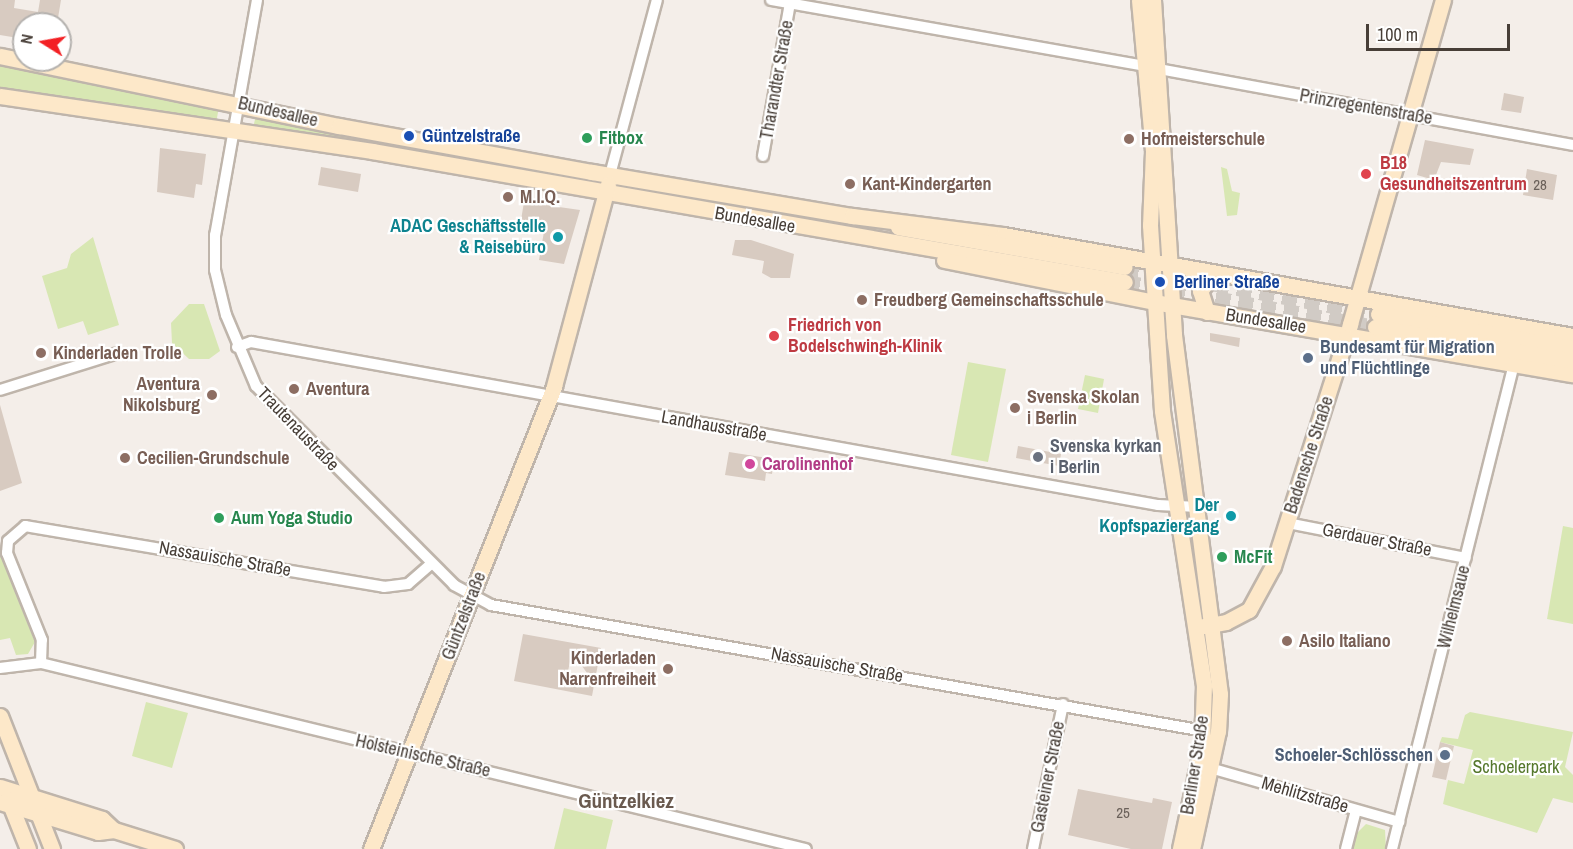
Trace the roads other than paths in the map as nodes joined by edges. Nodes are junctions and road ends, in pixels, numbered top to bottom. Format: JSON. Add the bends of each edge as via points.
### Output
{"nodes":[{"id":1,"x":257,"y":0,"type":"edge"},
{"id":2,"x":657,"y":0,"type":"edge"},
{"id":3,"x":771,"y":0,"type":"edge"},
{"id":4,"x":1139,"y":0,"type":"edge"},
{"id":5,"x":1153,"y":0,"type":"edge"},
{"id":6,"x":1443,"y":0,"type":"edge"},
{"id":7,"x":790,"y":3,"type":"junction"},
{"id":8,"x":0,"y":56,"type":"edge"},
{"id":9,"x":1152,"y":68,"type":"junction"},
{"id":10,"x":0,"y":96,"type":"edge"},
{"id":11,"x":238,"y":103,"type":"junction"},
{"id":12,"x":1411,"y":116,"type":"junction"},
{"id":13,"x":233,"y":134,"type":"junction"},
{"id":14,"x":1573,"y":145,"type":"edge"},
{"id":15,"x":763,"y":156,"type":"dead end"},
{"id":16,"x":557,"y":166,"type":"junction"},
{"id":17,"x":610,"y":175,"type":"junction"},
{"id":18,"x":553,"y":184,"type":"junction"},
{"id":19,"x":605,"y":194,"type":"junction"},
{"id":20,"x":852,"y":216,"type":"junction"},
{"id":21,"x":850,"y":236,"type":"junction"},
{"id":22,"x":1152,"y":262,"type":"junction"},
{"id":23,"x":1170,"y":266,"type":"junction"},
{"id":24,"x":1213,"y":274,"type":"junction"},
{"id":25,"x":1358,"y":297,"type":"junction"},
{"id":26,"x":1154,"y":302,"type":"junction"},
{"id":27,"x":1172,"y":306,"type":"junction"},
{"id":28,"x":1207,"y":312,"type":"junction"},
{"id":29,"x":1347,"y":334,"type":"junction"},
{"id":30,"x":1573,"y":336,"type":"edge"},
{"id":31,"x":237,"y":347,"type":"junction"},
{"id":32,"x":1573,"y":348,"type":"edge"},
{"id":33,"x":114,"y":354,"type":"dead end"},
{"id":34,"x":1573,"y":361,"type":"edge"},
{"id":35,"x":1514,"y":364,"type":"junction"},
{"id":36,"x":1573,"y":374,"type":"edge"},
{"id":37,"x":0,"y":390,"type":"edge"},
{"id":38,"x":550,"y":396,"type":"junction"},
{"id":39,"x":1176,"y":507,"type":"junction"},
{"id":40,"x":1193,"y":507,"type":"junction"},
{"id":41,"x":1288,"y":523,"type":"junction"},
{"id":42,"x":1466,"y":558,"type":"junction"},
{"id":43,"x":431,"y":564,"type":"junction"},
{"id":44,"x":472,"y":597,"type":"junction"},
{"id":45,"x":1206,"y":626,"type":"junction"},
{"id":46,"x":40,"y":663,"type":"junction"},
{"id":47,"x":0,"y":668,"type":"edge"},
{"id":48,"x":1062,"y":704,"type":"junction"},
{"id":49,"x":0,"y":716,"type":"edge"},
{"id":50,"x":1204,"y":731,"type":"junction"},
{"id":51,"x":409,"y":753,"type":"junction"},
{"id":52,"x":1210,"y":768,"type":"junction"},
{"id":53,"x":3,"y":793,"type":"edge"},
{"id":54,"x":31,"y":795,"type":"junction"},
{"id":55,"x":1356,"y":810,"type":"junction"},
{"id":56,"x":38,"y":814,"type":"junction"},
{"id":57,"x":1399,"y":822,"type":"junction"},
{"id":58,"x":114,"y":830,"type":"junction"},
{"id":59,"x":28,"y":849,"type":"edge"},
{"id":60,"x":52,"y":849,"type":"edge"},
{"id":61,"x":175,"y":849,"type":"edge"},
{"id":62,"x":371,"y":849,"type":"edge"},
{"id":63,"x":806,"y":849,"type":"edge"},
{"id":64,"x":1033,"y":849,"type":"edge"},
{"id":65,"x":1180,"y":849,"type":"edge"},
{"id":66,"x":1192,"y":849,"type":"edge"},
{"id":67,"x":1346,"y":849,"type":"edge"},
{"id":68,"x":1392,"y":849,"type":"edge"}],
"edges":[{"from":1,"to":11,"type":"street","name":"Trautenaustraße"},
{"from":2,"to":17,"type":"street","name":"Güntzelstraße"},
{"from":3,"to":7,"type":"street","name":"Prinzregentenstraße"},
{"from":4,"to":9,"type":"main road","name":"Berliner Straße"},
{"from":5,"to":9,"type":"main road","name":"Berliner Straße"},
{"from":6,"to":12,"type":"main road","name":"Badensche Straße"},
{"from":7,"to":9,"type":"street","name":"Prinzregentenstraße"},
{"from":7,"to":15,"type":"street","name":"Tharandter Straße"},
{"from":8,"to":11,"type":"main road","name":"Bundesallee"},
{"from":9,"to":12,"type":"street","name":"Prinzregentenstraße"},
{"from":9,"to":22,"type":"main road","name":"Berliner Straße"},
{"from":9,"to":23,"type":"main road","name":"Berliner Straße"},
{"from":10,"to":13,"type":"main road","name":"Bundesallee"},
{"from":11,"to":13,"type":"street","name":"Trautenaustraße"},
{"from":11,"to":16,"type":"main road","name":"Bundesallee"},
{"from":12,"to":14,"type":"street","name":"Prinzregentenstraße"},
{"from":12,"to":25,"type":"main road","name":"Badensche Straße"},
{"from":13,"to":18,"type":"main road","name":"Bundesallee","via":[[372,151]]},
{"from":13,"to":31,"type":"street","name":"Trautenaustraße","via":[[214,259]]},
{"from":16,"to":17,"type":"main road","name":"Bundesallee"},
{"from":16,"to":18,"type":"main road"},
{"from":17,"to":19,"type":"main road","name":"Güntzelstraße"},
{"from":17,"to":20,"type":"main road","name":"Bundesallee"},
{"from":18,"to":19,"type":"main road","name":"Bundesallee"},
{"from":19,"to":21,"type":"main road","name":"Bundesallee"},
{"from":19,"to":38,"type":"main road","name":"Güntzelstraße"},
{"from":20,"to":21,"type":"main road","name":"Bundesallee","via":[[1124,275]]},
{"from":20,"to":22,"type":"main road","name":"Bundesallee","via":[[918,221]]},
{"from":21,"to":26,"type":"main road","name":"Bundesallee"},
{"from":22,"to":23,"type":"main road","name":"Bundesallee"},
{"from":22,"to":26,"type":"main road","name":"Berliner Straße"},
{"from":23,"to":24,"type":"main road","name":"Bundesallee"},
{"from":23,"to":27,"type":"main road","name":"Berliner Straße"},
{"from":24,"to":25,"type":"main road","name":"Bundesallee"},
{"from":24,"to":28,"type":"main road","name":"Bundesallee","via":[[1200,291]]},
{"from":25,"to":29,"type":"main road","name":"Badensche Straße"},
{"from":25,"to":30,"type":"main road","name":"Bundesallee"},
{"from":26,"to":27,"type":"main road","name":"Bundesallee"},
{"from":26,"to":39,"type":"main road","name":"Berliner Straße","via":[[1162,411]]},
{"from":27,"to":28,"type":"main road","name":"Bundesallee"},
{"from":27,"to":40,"type":"main road","name":"Berliner Straße"},
{"from":28,"to":29,"type":"main road","name":"Bundesallee"},
{"from":29,"to":35,"type":"main road","name":"Bundesallee"},
{"from":29,"to":41,"type":"main road","name":"Badensche Straße"},
{"from":31,"to":38,"type":"street","name":"Landhausstraße","via":[[251,342]]},
{"from":31,"to":43,"type":"street","name":"Trautenaustraße","via":[[268,400]]},
{"from":32,"to":34,"type":"main road","via":[[1377,320]]},
{"from":33,"to":37,"type":"street"},
{"from":35,"to":36,"type":"main road","name":"Bundesallee"},
{"from":35,"to":42,"type":"street","name":"Wilhelmsaue"},
{"from":38,"to":39,"type":"street","name":"Landhausstraße"},
{"from":38,"to":44,"type":"main road","name":"Güntzelstraße"},
{"from":39,"to":40,"type":"street","name":"Landhausstraße"},
{"from":39,"to":45,"type":"main road","name":"Berliner Straße"},
{"from":40,"to":45,"type":"main road","name":"Berliner Straße"},
{"from":41,"to":42,"type":"street","name":"Gerdauer Straße"},
{"from":41,"to":45,"type":"main road","name":"Badensche Straße","via":[[1255,603],[1242,616]]},
{"from":42,"to":57,"type":"street","name":"Wilhelmsaue"},
{"from":43,"to":44,"type":"street","name":"Trautenaustraße"},
{"from":43,"to":46,"type":"street","name":"Nassauische Straße","via":[[408,584],[384,587],[30,526],[14,534],[7,553],[42,640]]},
{"from":44,"to":48,"type":"street","name":"Nassauische Straße","via":[[524,611]]},
{"from":44,"to":51,"type":"main road","name":"Güntzelstraße"},
{"from":45,"to":50,"type":"main road","name":"Berliner Straße"},
{"from":45,"to":52,"type":"main road","name":"Berliner Straße","via":[[1220,717]]},
{"from":46,"to":47,"type":"street"},
{"from":46,"to":51,"type":"street","name":"Holsteinische Straße"},
{"from":48,"to":50,"type":"street","name":"Nassauische Straße"},
{"from":48,"to":64,"type":"street","name":"Gasteiner Straße"},
{"from":49,"to":54,"type":"main road"},
{"from":50,"to":65,"type":"main road","name":"Berliner Straße"},
{"from":51,"to":62,"type":"main road","name":"Güntzelstraße"},
{"from":51,"to":63,"type":"street","name":"Holsteinische Straße"},
{"from":52,"to":55,"type":"street","name":"Mehlitzstraße"},
{"from":52,"to":66,"type":"main road","name":"Berliner Straße"},
{"from":53,"to":54,"type":"main road"},
{"from":53,"to":56,"type":"main road"},
{"from":53,"to":59,"type":"main road"},
{"from":54,"to":56,"type":"main road"},
{"from":54,"to":58,"type":"main road","via":[[102,819]]},
{"from":55,"to":57,"type":"street","name":"Mehlitzstraße"},
{"from":55,"to":67,"type":"street"},
{"from":56,"to":58,"type":"main road","via":[[98,832]]},
{"from":56,"to":60,"type":"main road"},
{"from":57,"to":68,"type":"street","name":"Wilhelmsaue"},
{"from":58,"to":61,"type":"main road"}]}
